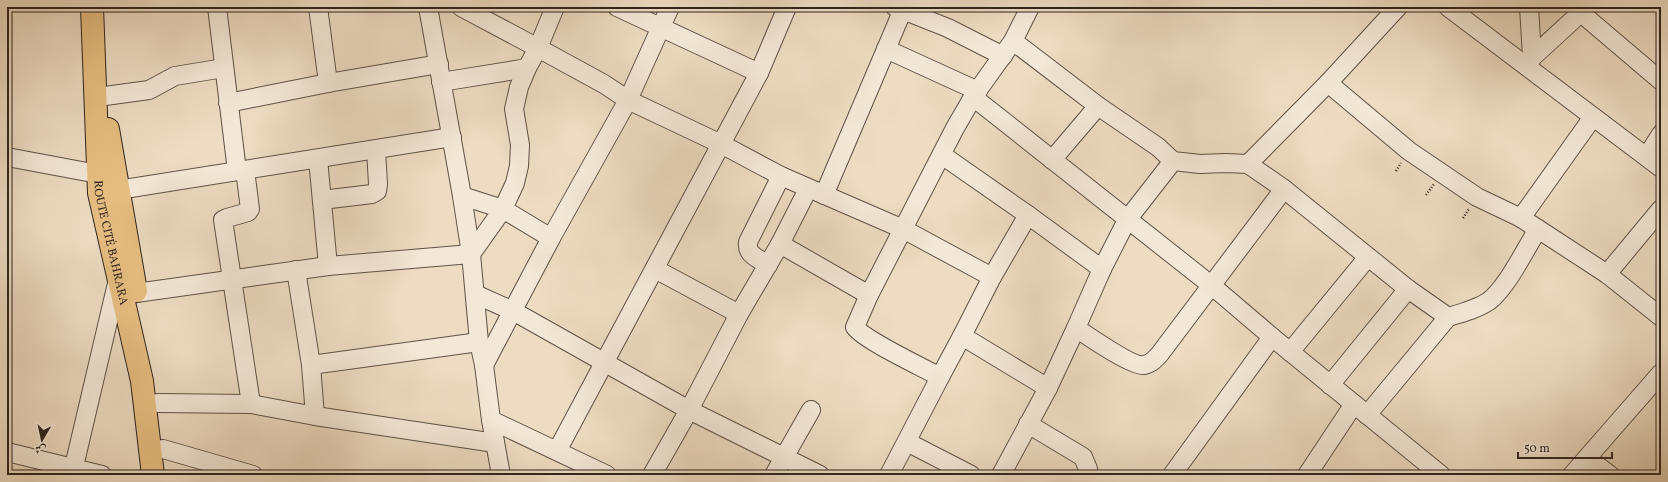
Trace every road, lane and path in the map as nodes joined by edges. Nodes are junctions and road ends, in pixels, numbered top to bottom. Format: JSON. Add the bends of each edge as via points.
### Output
{"nodes":[{"id":1,"x":92,"y":7,"type":"edge"},
{"id":2,"x":105,"y":7,"type":"edge"},
{"id":3,"x":217,"y":7,"type":"edge"},
{"id":4,"x":318,"y":7,"type":"edge"},
{"id":5,"x":428,"y":7,"type":"edge"},
{"id":6,"x":461,"y":7,"type":"edge"},
{"id":7,"x":555,"y":7,"type":"edge"},
{"id":8,"x":617,"y":7,"type":"edge"},
{"id":9,"x":670,"y":7,"type":"edge"},
{"id":10,"x":787,"y":7,"type":"edge"},
{"id":11,"x":1030,"y":7,"type":"edge"},
{"id":12,"x":1398,"y":7,"type":"edge"},
{"id":13,"x":1448,"y":7,"type":"edge"},
{"id":14,"x":1528,"y":7,"type":"edge"},
{"id":15,"x":900,"y":8,"type":"edge"},
{"id":16,"x":1584,"y":10,"type":"edge"},
{"id":17,"x":661,"y":28,"type":"junction"},
{"id":18,"x":538,"y":48,"type":"junction"},
{"id":19,"x":886,"y":49,"type":"junction"},
{"id":20,"x":1008,"y":49,"type":"junction"},
{"id":21,"x":1529,"y":60,"type":"junction"},
{"id":22,"x":224,"y":68,"type":"junction"},
{"id":23,"x":527,"y":68,"type":"junction"},
{"id":24,"x":440,"y":73,"type":"junction"},
{"id":25,"x":759,"y":74,"type":"junction"},
{"id":26,"x":1661,"y":81,"type":"edge"},
{"id":27,"x":328,"y":83,"type":"junction"},
{"id":28,"x":1328,"y":83,"type":"junction"},
{"id":29,"x":975,"y":94,"type":"junction"},
{"id":30,"x":105,"y":96,"type":"junction"},
{"id":31,"x":628,"y":100,"type":"junction"},
{"id":32,"x":228,"y":103,"type":"junction"},
{"id":33,"x":1098,"y":106,"type":"junction"},
{"id":34,"x":1593,"y":117,"type":"junction"},
{"id":35,"x":1661,"y":134,"type":"edge"},
{"id":36,"x":452,"y":137,"type":"junction"},
{"id":37,"x":721,"y":144,"type":"junction"},
{"id":38,"x":376,"y":150,"type":"junction"},
{"id":39,"x":942,"y":155,"type":"junction"},
{"id":40,"x":1647,"y":156,"type":"junction"},
{"id":41,"x":7,"y":157,"type":"edge"},
{"id":42,"x":318,"y":159,"type":"junction"},
{"id":43,"x":1052,"y":160,"type":"junction"},
{"id":44,"x":1173,"y":161,"type":"junction"},
{"id":45,"x":1248,"y":164,"type":"junction"},
{"id":46,"x":1661,"y":168,"type":"edge"},
{"id":47,"x":241,"y":170,"type":"junction"},
{"id":48,"x":782,"y":176,"type":"junction"},
{"id":49,"x":111,"y":179,"type":"junction"},
{"id":50,"x":1284,"y":189,"type":"junction"},
{"id":51,"x":816,"y":192,"type":"junction"},
{"id":52,"x":462,"y":196,"type":"junction"},
{"id":53,"x":322,"y":200,"type":"junction"},
{"id":54,"x":503,"y":209,"type":"junction"},
{"id":55,"x":1661,"y":209,"type":"edge"},
{"id":56,"x":1028,"y":215,"type":"junction"},
{"id":57,"x":1520,"y":218,"type":"junction"},
{"id":58,"x":1127,"y":220,"type":"junction"},
{"id":59,"x":903,"y":229,"type":"junction"},
{"id":60,"x":1538,"y":229,"type":"junction"},
{"id":61,"x":551,"y":238,"type":"junction"},
{"id":62,"x":780,"y":244,"type":"junction"},
{"id":63,"x":471,"y":254,"type":"junction"},
{"id":64,"x":1368,"y":258,"type":"junction"},
{"id":65,"x":768,"y":265,"type":"junction"},
{"id":66,"x":328,"y":266,"type":"junction"},
{"id":67,"x":655,"y":269,"type":"junction"},
{"id":68,"x":1102,"y":269,"type":"junction"},
{"id":69,"x":296,"y":270,"type":"junction"},
{"id":70,"x":1607,"y":274,"type":"junction"},
{"id":71,"x":119,"y":276,"type":"junction"},
{"id":72,"x":992,"y":277,"type":"junction"},
{"id":73,"x":232,"y":280,"type":"junction"},
{"id":74,"x":1211,"y":285,"type":"junction"},
{"id":75,"x":1408,"y":289,"type":"junction"},
{"id":76,"x":136,"y":293,"type":"junction"},
{"id":77,"x":475,"y":294,"type":"junction"},
{"id":78,"x":869,"y":295,"type":"junction"},
{"id":79,"x":513,"y":311,"type":"junction"},
{"id":80,"x":739,"y":314,"type":"junction"},
{"id":81,"x":1448,"y":317,"type":"junction"},
{"id":82,"x":1661,"y":318,"type":"edge"},
{"id":83,"x":1076,"y":328,"type":"junction"},
{"id":84,"x":962,"y":336,"type":"junction"},
{"id":85,"x":1272,"y":337,"type":"junction"},
{"id":86,"x":479,"y":342,"type":"junction"},
{"id":87,"x":1290,"y":352,"type":"junction"},
{"id":88,"x":604,"y":362,"type":"junction"},
{"id":89,"x":310,"y":365,"type":"junction"},
{"id":90,"x":484,"y":365,"type":"junction"},
{"id":91,"x":940,"y":377,"type":"junction"},
{"id":92,"x":1659,"y":379,"type":"edge"},
{"id":93,"x":1330,"y":385,"type":"junction"},
{"id":94,"x":1048,"y":388,"type":"junction"},
{"id":95,"x":157,"y":403,"type":"junction"},
{"id":96,"x":251,"y":404,"type":"junction"},
{"id":97,"x":689,"y":410,"type":"junction"},
{"id":98,"x":811,"y":410,"type":"dead end"},
{"id":99,"x":1360,"y":410,"type":"junction"},
{"id":100,"x":315,"y":416,"type":"junction"},
{"id":101,"x":491,"y":420,"type":"junction"},
{"id":102,"x":1028,"y":424,"type":"junction"},
{"id":103,"x":907,"y":442,"type":"junction"},
{"id":104,"x":495,"y":443,"type":"junction"},
{"id":105,"x":163,"y":449,"type":"junction"},
{"id":106,"x":557,"y":451,"type":"junction"},
{"id":107,"x":7,"y":452,"type":"edge"},
{"id":108,"x":784,"y":456,"type":"junction"},
{"id":109,"x":1587,"y":458,"type":"junction"},
{"id":110,"x":73,"y":472,"type":"edge"},
{"id":111,"x":1433,"y":472,"type":"edge"},
{"id":112,"x":605,"y":474,"type":"edge"},
{"id":113,"x":102,"y":475,"type":"edge"},
{"id":114,"x":154,"y":475,"type":"edge"},
{"id":115,"x":167,"y":475,"type":"edge"},
{"id":116,"x":253,"y":475,"type":"edge"},
{"id":117,"x":501,"y":475,"type":"edge"},
{"id":118,"x":652,"y":475,"type":"edge"},
{"id":119,"x":774,"y":475,"type":"edge"},
{"id":120,"x":820,"y":475,"type":"edge"},
{"id":121,"x":889,"y":475,"type":"edge"},
{"id":122,"x":971,"y":475,"type":"edge"},
{"id":123,"x":1001,"y":475,"type":"edge"},
{"id":124,"x":1086,"y":475,"type":"edge"},
{"id":125,"x":1172,"y":475,"type":"edge"},
{"id":126,"x":1306,"y":475,"type":"edge"},
{"id":127,"x":1572,"y":475,"type":"edge"},
{"id":128,"x":1610,"y":475,"type":"edge"}],
"edges":[{"from":1,"to":49,"type":"main road","name":"ROUTE CITÉ BAHRARA"},
{"from":2,"to":30,"type":"main road"},
{"from":3,"to":22,"type":"street"},
{"from":4,"to":27,"type":"street"},
{"from":5,"to":24,"type":"street"},
{"from":6,"to":18,"type":"street"},
{"from":7,"to":18,"type":"street"},
{"from":8,"to":17,"type":"street"},
{"from":9,"to":17,"type":"street"},
{"from":10,"to":25,"type":"street"},
{"from":11,"to":20,"type":"street"},
{"from":12,"to":28,"type":"street"},
{"from":13,"to":21,"type":"street"},
{"from":14,"to":21,"type":"street"},
{"from":15,"to":19,"type":"street"},
{"from":15,"to":20,"type":"street"},
{"from":16,"to":21,"type":"street"},
{"from":16,"to":26,"type":"street"},
{"from":17,"to":25,"type":"street"},
{"from":17,"to":31,"type":"street"},
{"from":18,"to":23,"type":"street"},
{"from":18,"to":31,"type":"street"},
{"from":19,"to":29,"type":"street"},
{"from":19,"to":51,"type":"street"},
{"from":20,"to":29,"type":"street"},
{"from":20,"to":33,"type":"street"},
{"from":21,"to":34,"type":"street"},
{"from":22,"to":30,"type":"street","via":[[175,76],[149,90]]},
{"from":22,"to":32,"type":"street"},
{"from":23,"to":24,"type":"street"},
{"from":23,"to":54,"type":"street","via":[[514,109],[520,145],[520,166]]},
{"from":24,"to":27,"type":"street"},
{"from":24,"to":36,"type":"street"},
{"from":25,"to":37,"type":"street"},
{"from":27,"to":32,"type":"street"},
{"from":28,"to":45,"type":"street"},
{"from":28,"to":57,"type":"street","via":[[1409,151],[1477,197]]},
{"from":29,"to":39,"type":"street"},
{"from":29,"to":43,"type":"street"},
{"from":30,"to":49,"type":"main road"},
{"from":31,"to":37,"type":"street"},
{"from":31,"to":61,"type":"street"},
{"from":32,"to":47,"type":"street"},
{"from":33,"to":43,"type":"street"},
{"from":33,"to":44,"type":"street","via":[[1158,147]]},
{"from":34,"to":40,"type":"street"},
{"from":34,"to":57,"type":"street"},
{"from":35,"to":40,"type":"street"},
{"from":36,"to":38,"type":"street"},
{"from":36,"to":52,"type":"street"},
{"from":37,"to":48,"type":"street"},
{"from":37,"to":67,"type":"street"},
{"from":38,"to":42,"type":"street"},
{"from":38,"to":53,"type":"street","via":[[377,191],[372,194]]},
{"from":39,"to":56,"type":"street"},
{"from":39,"to":59,"type":"street"},
{"from":40,"to":46,"type":"street"},
{"from":41,"to":49,"type":"street"},
{"from":42,"to":47,"type":"street"},
{"from":42,"to":53,"type":"street"},
{"from":43,"to":58,"type":"street"},
{"from":44,"to":45,"type":"street"},
{"from":44,"to":58,"type":"street"},
{"from":45,"to":50,"type":"street"},
{"from":47,"to":49,"type":"street"},
{"from":47,"to":73,"type":"street","via":[[250,209],[248,212],[223,220]]},
{"from":48,"to":51,"type":"street"},
{"from":48,"to":65,"type":"street","via":[[747,248],[750,254]]},
{"from":49,"to":71,"type":"main road","name":"ROUTE CITÉ BAHRARA","via":[[99,193]]},
{"from":49,"to":76,"type":"main road"},
{"from":50,"to":64,"type":"street"},
{"from":50,"to":74,"type":"street"},
{"from":51,"to":59,"type":"street"},
{"from":51,"to":62,"type":"street"},
{"from":52,"to":54,"type":"street"},
{"from":52,"to":63,"type":"street"},
{"from":53,"to":66,"type":"street"},
{"from":54,"to":61,"type":"street"},
{"from":54,"to":63,"type":"street"},
{"from":55,"to":70,"type":"street"},
{"from":56,"to":68,"type":"street"},
{"from":56,"to":72,"type":"street"},
{"from":57,"to":60,"type":"street"},
{"from":58,"to":68,"type":"street"},
{"from":58,"to":74,"type":"street"},
{"from":59,"to":72,"type":"street"},
{"from":59,"to":78,"type":"street"},
{"from":60,"to":70,"type":"street"},
{"from":60,"to":81,"type":"street","via":[[1498,292],[1471,310]]},
{"from":61,"to":79,"type":"street"},
{"from":62,"to":65,"type":"street"},
{"from":62,"to":78,"type":"street"},
{"from":63,"to":66,"type":"street"},
{"from":63,"to":77,"type":"street"},
{"from":64,"to":75,"type":"street"},
{"from":64,"to":87,"type":"street"},
{"from":65,"to":80,"type":"street"},
{"from":66,"to":69,"type":"street"},
{"from":67,"to":80,"type":"street"},
{"from":67,"to":88,"type":"street"},
{"from":68,"to":83,"type":"street"},
{"from":69,"to":73,"type":"street"},
{"from":69,"to":89,"type":"street"},
{"from":70,"to":82,"type":"street"},
{"from":71,"to":110,"type":"street"},
{"from":71,"to":114,"type":"main road","name":"ROUTE CITÉ BAHRARA","via":[[142,381]]},
{"from":72,"to":84,"type":"street"},
{"from":73,"to":76,"type":"street"},
{"from":73,"to":96,"type":"street"},
{"from":74,"to":83,"type":"street","via":[[1150,364],[1142,366],[1131,362]]},
{"from":74,"to":85,"type":"street"},
{"from":75,"to":81,"type":"street"},
{"from":75,"to":93,"type":"street"},
{"from":76,"to":95,"type":"main road"},
{"from":77,"to":79,"type":"street"},
{"from":77,"to":86,"type":"street"},
{"from":78,"to":91,"type":"street","via":[[854,327],[858,332]]},
{"from":79,"to":88,"type":"street"},
{"from":79,"to":90,"type":"street"},
{"from":80,"to":97,"type":"street"},
{"from":81,"to":99,"type":"street"},
{"from":83,"to":94,"type":"street"},
{"from":84,"to":91,"type":"street"},
{"from":84,"to":94,"type":"street"},
{"from":85,"to":87,"type":"street"},
{"from":85,"to":125,"type":"street"},
{"from":86,"to":89,"type":"street"},
{"from":86,"to":90,"type":"street"},
{"from":87,"to":93,"type":"street"},
{"from":88,"to":97,"type":"street"},
{"from":88,"to":106,"type":"street"},
{"from":89,"to":100,"type":"street"},
{"from":90,"to":101,"type":"street"},
{"from":91,"to":103,"type":"street"},
{"from":92,"to":109,"type":"street"},
{"from":93,"to":99,"type":"street"},
{"from":94,"to":102,"type":"street"},
{"from":95,"to":96,"type":"street"},
{"from":95,"to":105,"type":"main road"},
{"from":96,"to":100,"type":"street"},
{"from":97,"to":108,"type":"street"},
{"from":97,"to":118,"type":"street"},
{"from":98,"to":108,"type":"street"},
{"from":99,"to":111,"type":"street"},
{"from":99,"to":126,"type":"street"},
{"from":100,"to":104,"type":"street"},
{"from":101,"to":104,"type":"street"},
{"from":101,"to":106,"type":"street"},
{"from":102,"to":123,"type":"street"},
{"from":102,"to":124,"type":"street","via":[[1083,457],[1088,469]]},
{"from":103,"to":121,"type":"street"},
{"from":103,"to":122,"type":"street"},
{"from":104,"to":117,"type":"street"},
{"from":105,"to":115,"type":"main road"},
{"from":105,"to":116,"type":"street"},
{"from":106,"to":112,"type":"street"},
{"from":107,"to":110,"type":"street"},
{"from":108,"to":119,"type":"street"},
{"from":108,"to":120,"type":"street"},
{"from":109,"to":127,"type":"street"},
{"from":109,"to":128,"type":"street"},
{"from":110,"to":113,"type":"street"}]}
